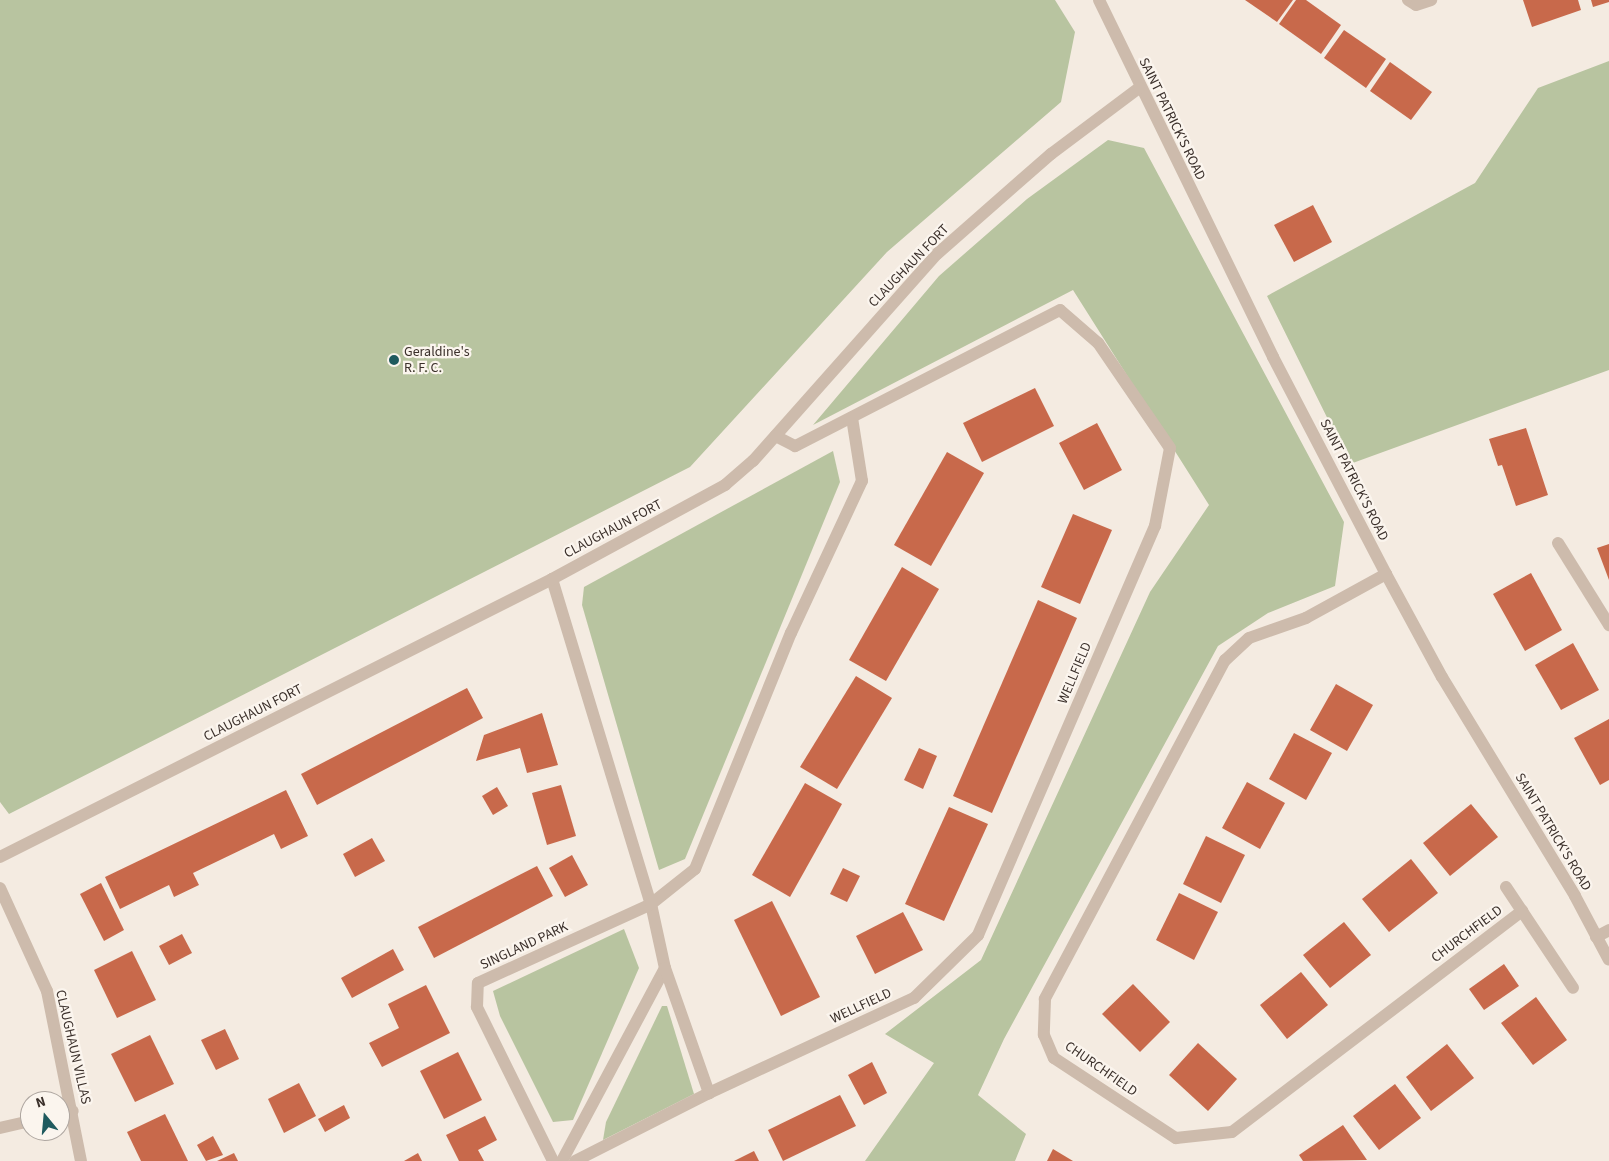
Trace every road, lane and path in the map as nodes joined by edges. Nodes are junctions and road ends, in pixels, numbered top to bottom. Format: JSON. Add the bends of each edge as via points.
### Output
{"nodes":[{"id":1,"x":1099,"y":0,"type":"edge"},
{"id":2,"x":1408,"y":0,"type":"edge"},
{"id":3,"x":1431,"y":0,"type":"edge"},
{"id":4,"x":1140,"y":88,"type":"junction"},
{"id":5,"x":852,"y":418,"type":"junction"},
{"id":6,"x":774,"y":436,"type":"junction"},
{"id":7,"x":1558,"y":543,"type":"dead end"},
{"id":8,"x":1386,"y":574,"type":"junction"},
{"id":9,"x":552,"y":579,"type":"junction"},
{"id":10,"x":1609,"y":625,"type":"edge"},
{"id":11,"x":0,"y":857,"type":"edge"},
{"id":12,"x":1506,"y":887,"type":"dead end"},
{"id":13,"x":0,"y":888,"type":"edge"},
{"id":14,"x":651,"y":904,"type":"junction"},
{"id":15,"x":1522,"y":911,"type":"junction"},
{"id":16,"x":1609,"y":930,"type":"edge"},
{"id":17,"x":1596,"y":937,"type":"junction"},
{"id":18,"x":1609,"y":960,"type":"edge"},
{"id":19,"x":665,"y":968,"type":"junction"},
{"id":20,"x":1573,"y":988,"type":"dead end"},
{"id":21,"x":63,"y":1091,"type":"edge"},
{"id":22,"x":708,"y":1093,"type":"junction"},
{"id":23,"x":20,"y":1123,"type":"edge"},
{"id":24,"x":70,"y":1125,"type":"edge"},
{"id":25,"x":0,"y":1128,"type":"edge"},
{"id":26,"x":81,"y":1161,"type":"edge"},
{"id":27,"x":553,"y":1161,"type":"edge"},
{"id":28,"x":562,"y":1161,"type":"edge"},
{"id":29,"x":575,"y":1161,"type":"edge"}],
"edges":[{"from":1,"to":4,"type":"street","name":"SAINT PATRICK'S ROAD"},
{"from":2,"to":3,"type":"street","via":[[1416,5]]},
{"from":4,"to":6,"type":"street","name":"CLAUGHAUN FORT","via":[[1051,154],[937,254]]},
{"from":4,"to":8,"type":"street","name":"SAINT PATRICK'S ROAD"},
{"from":5,"to":6,"type":"street","name":"WELLFIELD","via":[[795,446]]},
{"from":5,"to":14,"type":"street","via":[[862,482],[791,633],[695,869]]},
{"from":5,"to":22,"type":"street","name":"WELLFIELD","via":[[1060,310],[1098,343],[1170,448],[1155,526],[978,935],[914,998]]},
{"from":6,"to":9,"type":"street","name":"CLAUGHAUN FORT","via":[[725,485]]},
{"from":7,"to":10,"type":"street"},
{"from":8,"to":15,"type":"street","name":"CHURCHFIELD","via":[[1306,618],[1249,638],[1225,660],[1045,999],[1044,1035],[1054,1058],[1176,1138],[1232,1132]]},
{"from":8,"to":17,"type":"street","name":"SAINT PATRICK'S ROAD","via":[[1442,676],[1575,896]]},
{"from":9,"to":11,"type":"street","name":"CLAUGHAUN FORT"},
{"from":9,"to":14,"type":"street"},
{"from":12,"to":15,"type":"street","name":"CHURCHFIELD"},
{"from":13,"to":21,"type":"street","name":"CLAUGHAUN VILLAS","via":[[47,991]]},
{"from":14,"to":19,"type":"street"},
{"from":14,"to":27,"type":"street","name":"SINGLAND PARK","via":[[478,983],[477,1007]]},
{"from":15,"to":20,"type":"street","name":"CHURCHFIELD"},
{"from":16,"to":17,"type":"street"},
{"from":17,"to":18,"type":"street","name":"SAINT PATRICK'S ROAD"},
{"from":19,"to":22,"type":"street"},
{"from":19,"to":28,"type":"street"},
{"from":22,"to":29,"type":"street","name":"WELLFIELD"},
{"from":23,"to":25,"type":"street"},
{"from":24,"to":26,"type":"street","name":"CLAUGHAUN VILLAS"}]}
